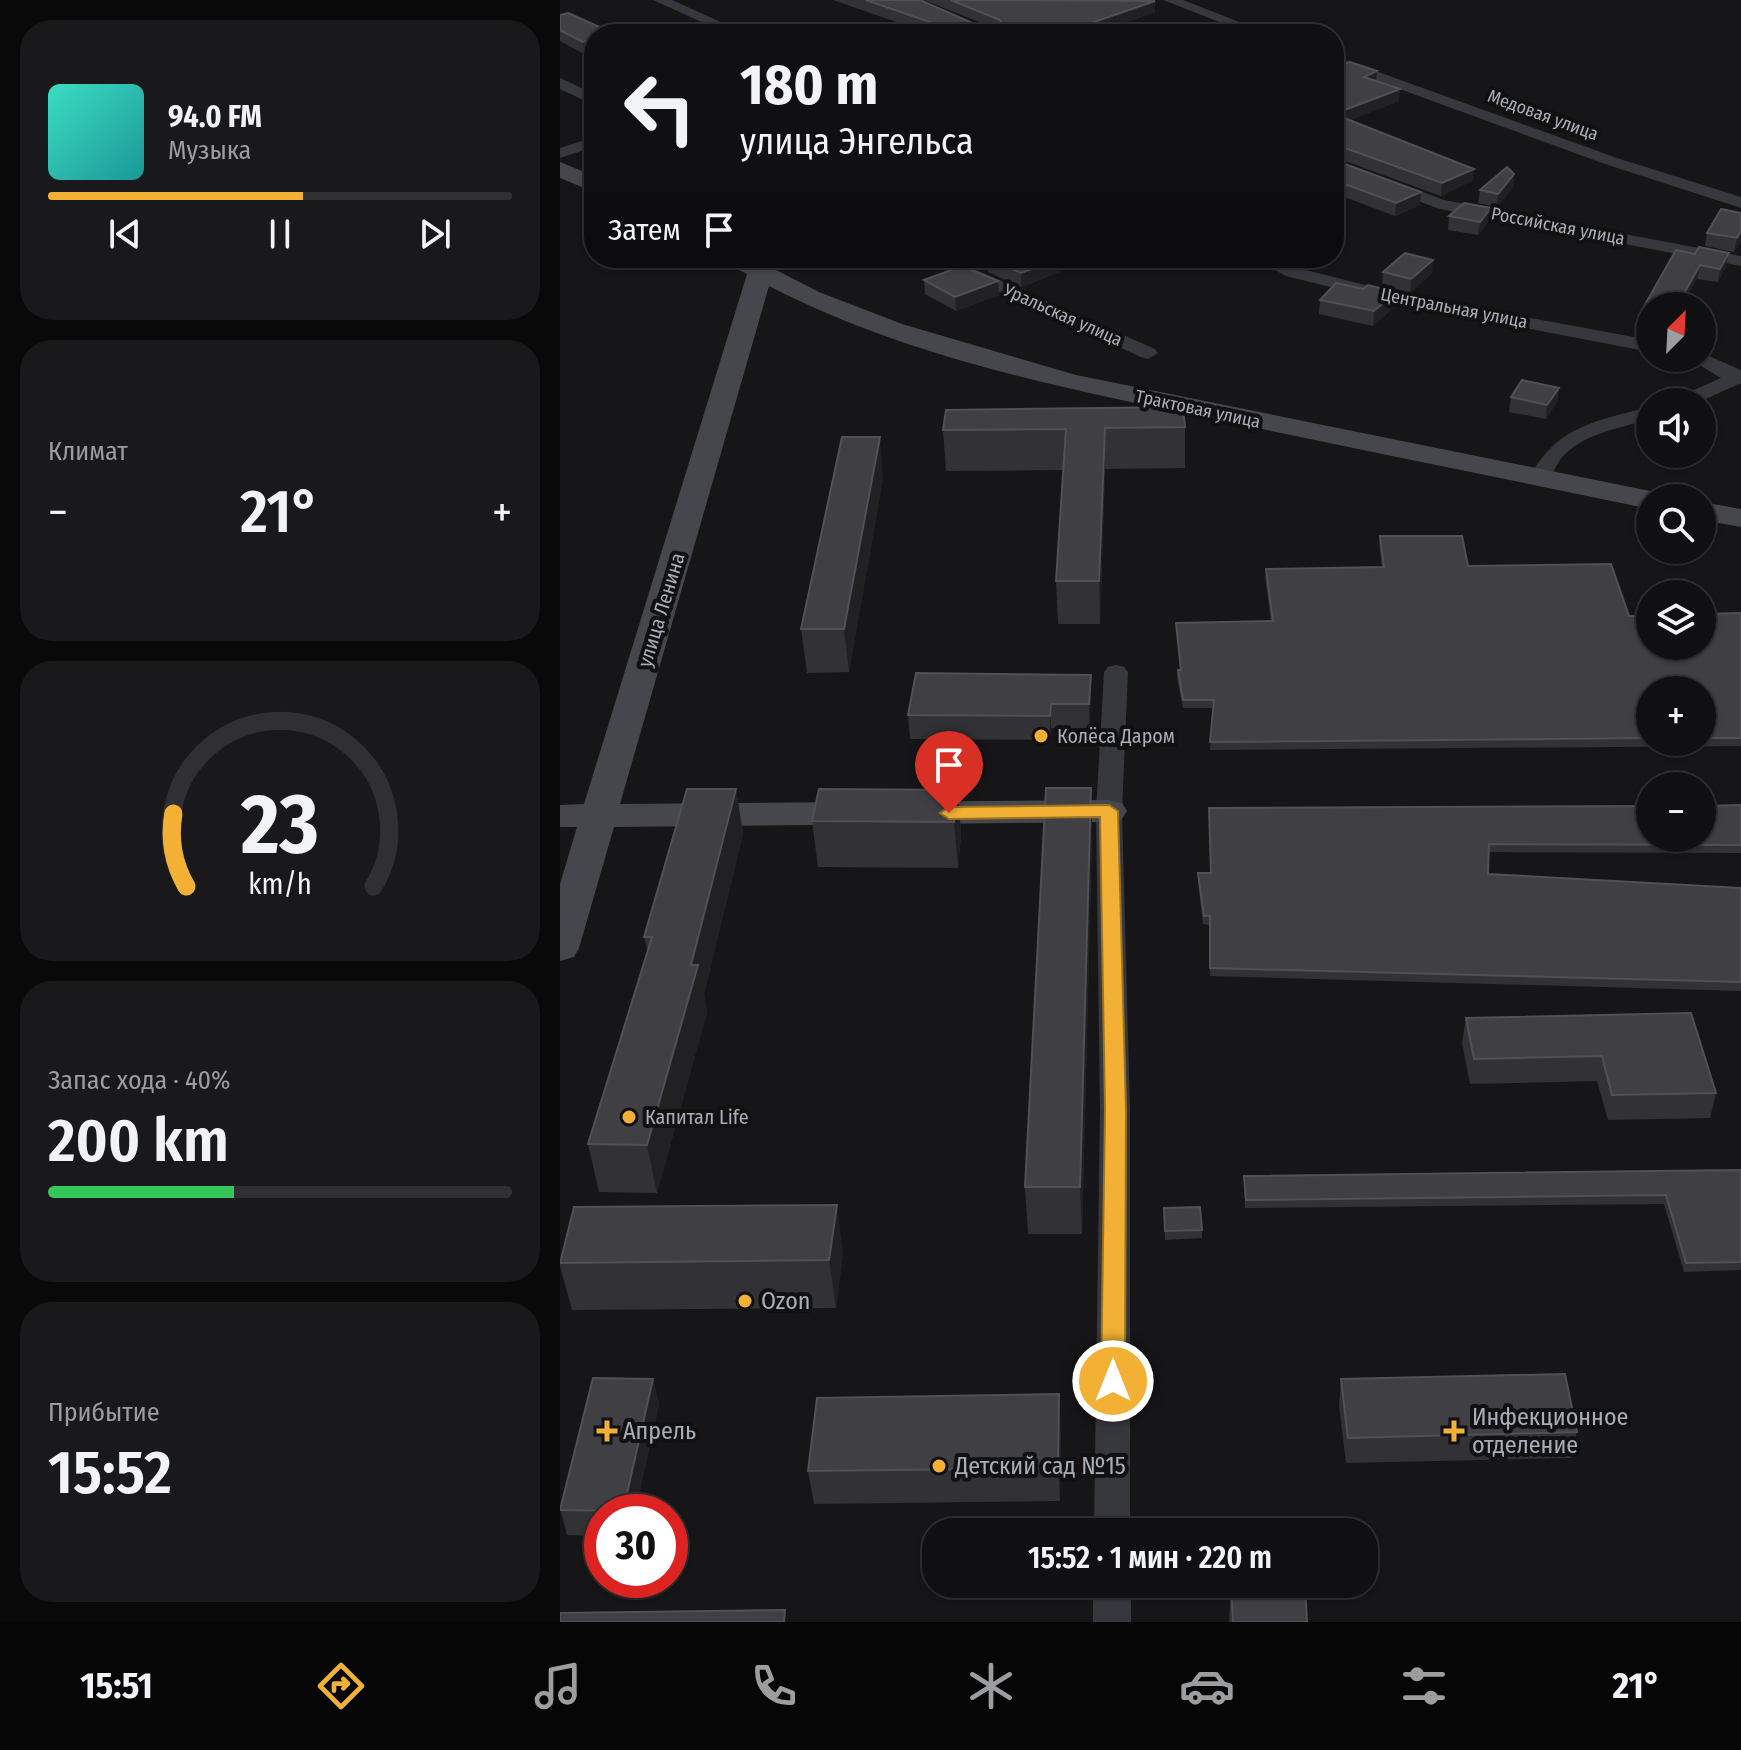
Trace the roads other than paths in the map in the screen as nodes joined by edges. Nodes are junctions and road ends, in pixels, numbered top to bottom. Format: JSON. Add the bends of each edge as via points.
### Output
{"nodes":[{"id":1,"x":660,"y":0,"type":"edge"},
{"id":2,"x":1170,"y":0,"type":"edge"},
{"id":3,"x":716,"y":24,"type":"edge"},
{"id":4,"x":1236,"y":24,"type":"edge"},
{"id":5,"x":1344,"y":64,"type":"edge"},
{"id":6,"x":560,"y":83,"type":"edge"},
{"id":7,"x":584,"y":95,"type":"edge"},
{"id":8,"x":584,"y":145,"type":"edge"},
{"id":9,"x":560,"y":153,"type":"edge"},
{"id":10,"x":1344,"y":168,"type":"edge"},
{"id":11,"x":560,"y":169,"type":"edge"},
{"id":12,"x":584,"y":180,"type":"edge"},
{"id":13,"x":1741,"y":203,"type":"edge"},
{"id":14,"x":1741,"y":261,"type":"edge"},
{"id":15,"x":741,"y":268,"type":"edge"},
{"id":16,"x":754,"y":268,"type":"edge"},
{"id":17,"x":957,"y":268,"type":"edge"},
{"id":18,"x":1283,"y":268,"type":"edge"},
{"id":19,"x":1636,"y":343,"type":"edge"},
{"id":20,"x":1148,"y":353,"type":"dead end"},
{"id":21,"x":1716,"y":366,"type":"edge"},
{"id":22,"x":1739,"y":377,"type":"edge"},
{"id":23,"x":1714,"y":388,"type":"edge"},
{"id":24,"x":1636,"y":417,"type":"edge"},
{"id":25,"x":1540,"y":479,"type":"junction"},
{"id":26,"x":1636,"y":497,"type":"edge"},
{"id":27,"x":1716,"y":514,"type":"edge"},
{"id":28,"x":1741,"y":518,"type":"edge"},
{"id":29,"x":1116,"y":672,"type":"dead end"},
{"id":30,"x":1109,"y":811,"type":"junction"},
{"id":31,"x":560,"y":816,"type":"edge"},
{"id":32,"x":598,"y":816,"type":"junction"},
{"id":33,"x":560,"y":948,"type":"edge"},
{"id":34,"x":1112,"y":1518,"type":"edge"},
{"id":35,"x":1112,"y":1598,"type":"edge"},
{"id":36,"x":1112,"y":1622,"type":"edge"}],
"edges":[{"from":1,"to":3,"type":"street"},
{"from":2,"to":4,"type":"street"},
{"from":5,"to":13,"type":"street","name":"Медовая улица"},
{"from":6,"to":7,"type":"street"},
{"from":8,"to":9,"type":"street"},
{"from":10,"to":14,"type":"street","name":"Российская улица","via":[[1440,204]]},
{"from":11,"to":12,"type":"street"},
{"from":15,"to":32,"type":"street","name":"улица Ленина","via":[[703,475]]},
{"from":16,"to":25,"type":"street","name":"Трактовая улица","via":[[893,330],[1057,378]]},
{"from":17,"to":20,"type":"street","name":"Уральская улица"},
{"from":18,"to":19,"type":"street","name":"Центральная улица","via":[[1400,299]]},
{"from":21,"to":22,"type":"street"},
{"from":22,"to":23,"type":"street"},
{"from":24,"to":25,"type":"street","via":[[1564,443],[1547,460]]},
{"from":25,"to":26,"type":"street","name":"Трактовая улица"},
{"from":27,"to":28,"type":"street"},
{"from":29,"to":30,"type":"street"},
{"from":30,"to":32,"type":"street"},
{"from":30,"to":34,"type":"street","via":[[1115,1110]]},
{"from":31,"to":32,"type":"street"},
{"from":32,"to":33,"type":"street","name":"улица Ленина"},
{"from":35,"to":36,"type":"street"}]}
